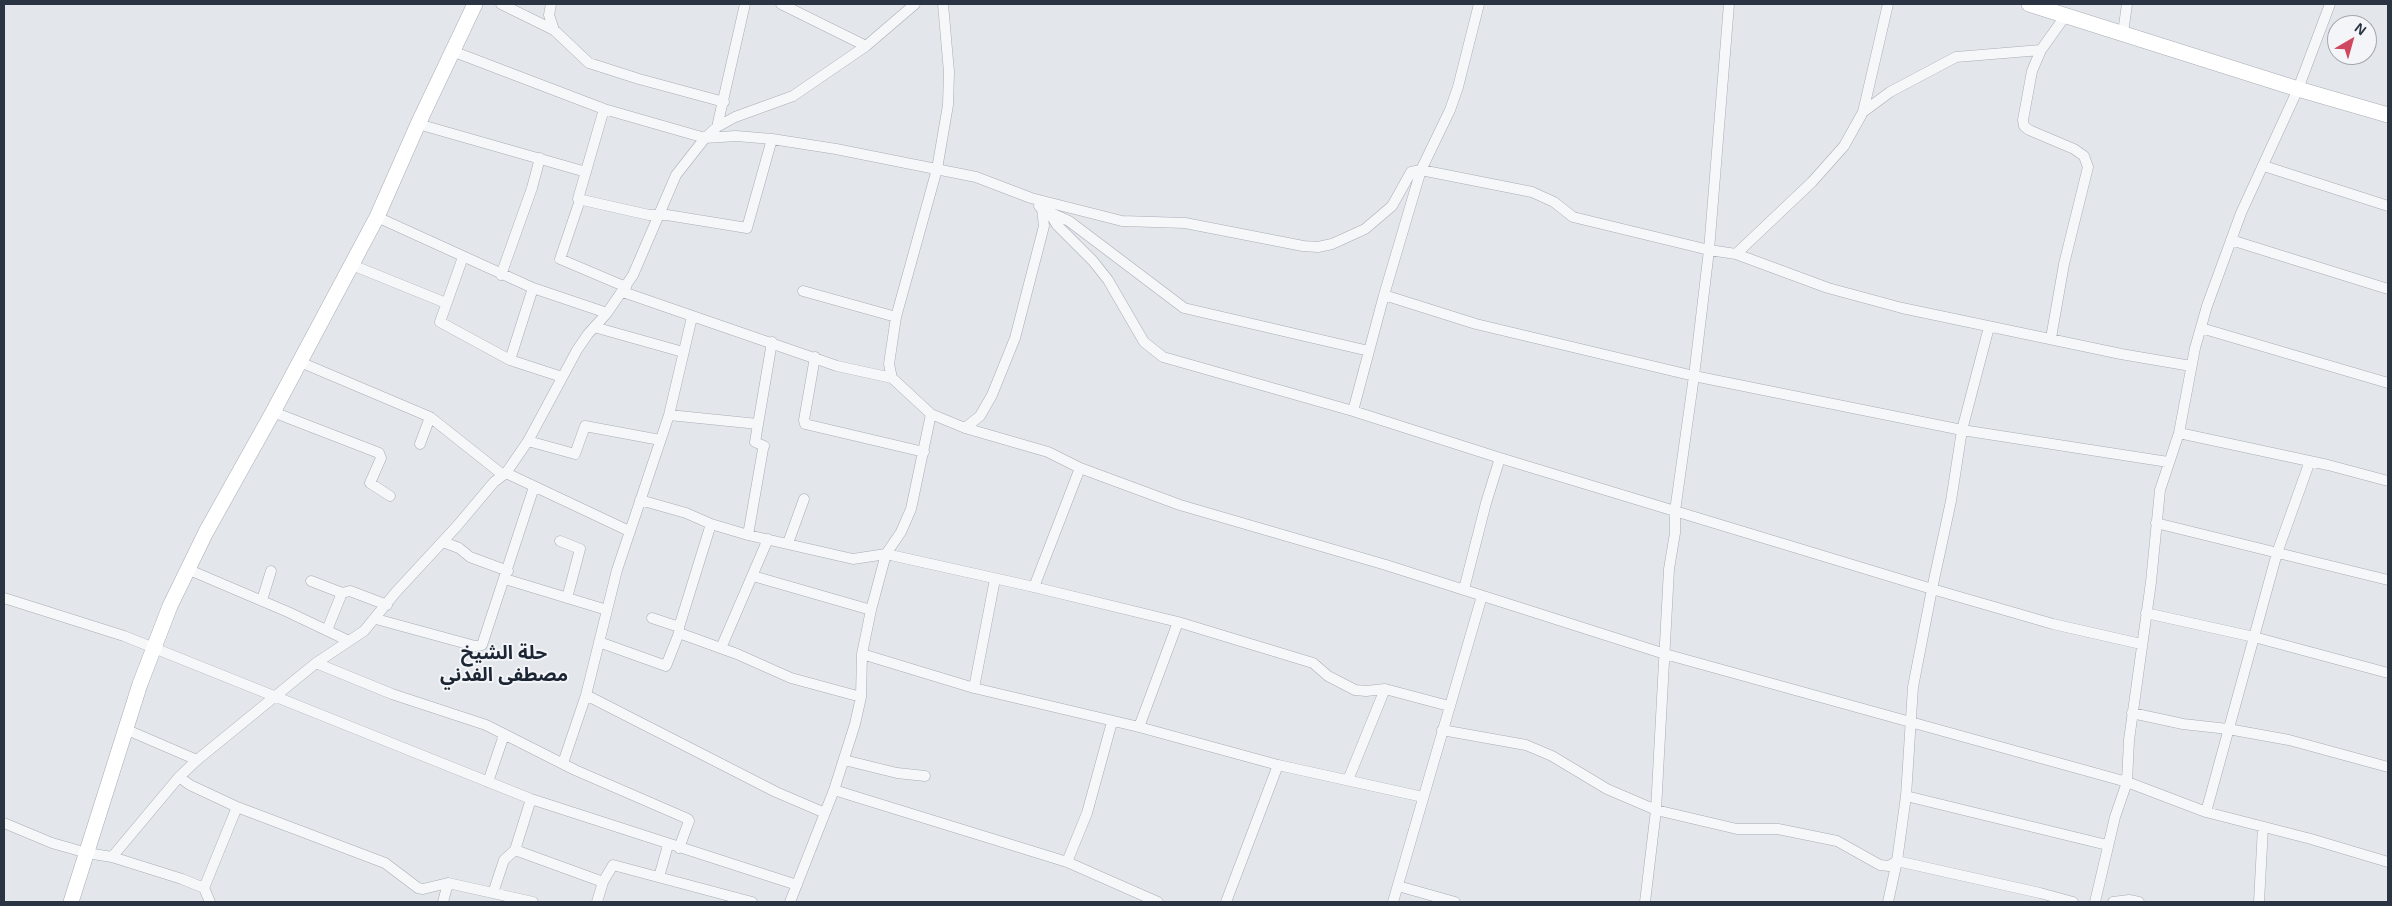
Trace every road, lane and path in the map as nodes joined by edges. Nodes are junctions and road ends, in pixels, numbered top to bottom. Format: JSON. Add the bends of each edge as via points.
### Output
{"nodes":[{"id":1,"x":475,"y":4,"type":"edge"},
{"id":2,"x":501,"y":4,"type":"edge"},
{"id":3,"x":551,"y":4,"type":"edge"},
{"id":4,"x":745,"y":4,"type":"edge"},
{"id":5,"x":781,"y":4,"type":"edge"},
{"id":6,"x":915,"y":4,"type":"edge"},
{"id":7,"x":943,"y":4,"type":"edge"},
{"id":8,"x":1479,"y":4,"type":"edge"},
{"id":9,"x":1728,"y":4,"type":"edge"},
{"id":10,"x":1888,"y":4,"type":"edge"},
{"id":11,"x":2029,"y":4,"type":"edge"},
{"id":12,"x":2127,"y":4,"type":"edge"},
{"id":13,"x":2330,"y":4,"type":"edge"},
{"id":14,"x":2066,"y":15,"type":"junction"},
{"id":15,"x":554,"y":30,"type":"junction"},
{"id":16,"x":2123,"y":33,"type":"junction"},
{"id":17,"x":866,"y":46,"type":"junction"},
{"id":18,"x":2041,"y":50,"type":"junction"},
{"id":19,"x":452,"y":51,"type":"junction"},
{"id":20,"x":2298,"y":89,"type":"junction"},
{"id":21,"x":724,"y":102,"type":"junction"},
{"id":22,"x":604,"y":109,"type":"junction"},
{"id":23,"x":1863,"y":112,"type":"junction"},
{"id":24,"x":2388,"y":115,"type":"edge"},
{"id":25,"x":418,"y":124,"type":"junction"},
{"id":26,"x":717,"y":127,"type":"junction"},
{"id":27,"x":705,"y":138,"type":"junction"},
{"id":28,"x":772,"y":139,"type":"junction"},
{"id":29,"x":540,"y":158,"type":"junction"},
{"id":30,"x":2264,"y":166,"type":"junction"},
{"id":31,"x":937,"y":169,"type":"junction"},
{"id":32,"x":1421,"y":170,"type":"junction"},
{"id":33,"x":586,"y":172,"type":"junction"},
{"id":34,"x":1031,"y":198,"type":"junction"},
{"id":35,"x":580,"y":200,"type":"junction"},
{"id":36,"x":2388,"y":206,"type":"edge"},
{"id":37,"x":1046,"y":210,"type":"junction"},
{"id":38,"x":659,"y":215,"type":"junction"},
{"id":39,"x":377,"y":217,"type":"junction"},
{"id":40,"x":2230,"y":240,"type":"junction"},
{"id":41,"x":1709,"y":250,"type":"junction"},
{"id":42,"x":1736,"y":254,"type":"junction"},
{"id":43,"x":463,"y":257,"type":"junction"},
{"id":44,"x":352,"y":265,"type":"junction"},
{"id":45,"x":501,"y":275,"type":"junction"},
{"id":46,"x":533,"y":288,"type":"junction"},
{"id":47,"x":624,"y":289,"type":"junction"},
{"id":48,"x":2388,"y":289,"type":"edge"},
{"id":49,"x":803,"y":291,"type":"dead end"},
{"id":50,"x":1384,"y":295,"type":"junction"},
{"id":51,"x":446,"y":302,"type":"junction"},
{"id":52,"x":608,"y":313,"type":"junction"},
{"id":53,"x":692,"y":317,"type":"junction"},
{"id":54,"x":896,"y":317,"type":"junction"},
{"id":55,"x":594,"y":327,"type":"junction"},
{"id":56,"x":1989,"y":327,"type":"junction"},
{"id":57,"x":2201,"y":328,"type":"junction"},
{"id":58,"x":2051,"y":338,"type":"junction"},
{"id":59,"x":772,"y":342,"type":"junction"},
{"id":60,"x":1368,"y":351,"type":"junction"},
{"id":61,"x":683,"y":352,"type":"junction"},
{"id":62,"x":815,"y":358,"type":"junction"},
{"id":63,"x":510,"y":360,"type":"junction"},
{"id":64,"x":300,"y":362,"type":"junction"},
{"id":65,"x":2191,"y":366,"type":"junction"},
{"id":66,"x":1694,"y":376,"type":"junction"},
{"id":67,"x":562,"y":377,"type":"junction"},
{"id":68,"x":892,"y":378,"type":"junction"},
{"id":69,"x":2388,"y":383,"type":"edge"},
{"id":70,"x":1353,"y":411,"type":"junction"},
{"id":71,"x":274,"y":412,"type":"junction"},
{"id":72,"x":669,"y":414,"type":"junction"},
{"id":73,"x":931,"y":414,"type":"junction"},
{"id":74,"x":430,"y":417,"type":"junction"},
{"id":75,"x":758,"y":424,"type":"junction"},
{"id":76,"x":965,"y":428,"type":"junction"},
{"id":77,"x":1962,"y":430,"type":"junction"},
{"id":78,"x":2180,"y":433,"type":"junction"},
{"id":79,"x":660,"y":440,"type":"junction"},
{"id":80,"x":528,"y":441,"type":"junction"},
{"id":81,"x":420,"y":444,"type":"dead end"},
{"id":82,"x":924,"y":452,"type":"junction"},
{"id":83,"x":1500,"y":458,"type":"junction"},
{"id":84,"x":2310,"y":461,"type":"junction"},
{"id":85,"x":2168,"y":462,"type":"junction"},
{"id":86,"x":1080,"y":468,"type":"junction"},
{"id":87,"x":504,"y":474,"type":"junction"},
{"id":88,"x":2388,"y":481,"type":"edge"},
{"id":89,"x":534,"y":487,"type":"junction"},
{"id":90,"x":390,"y":496,"type":"dead end"},
{"id":91,"x":804,"y":499,"type":"dead end"},
{"id":92,"x":640,"y":500,"type":"junction"},
{"id":93,"x":1675,"y":511,"type":"junction"},
{"id":94,"x":2156,"y":523,"type":"junction"},
{"id":95,"x":711,"y":524,"type":"junction"},
{"id":96,"x":629,"y":531,"type":"junction"},
{"id":97,"x":748,"y":535,"type":"junction"},
{"id":98,"x":768,"y":539,"type":"junction"},
{"id":99,"x":560,"y":541,"type":"dead end"},
{"id":100,"x":443,"y":542,"type":"junction"},
{"id":101,"x":788,"y":543,"type":"junction"},
{"id":102,"x":2277,"y":553,"type":"junction"},
{"id":103,"x":886,"y":554,"type":"junction"},
{"id":104,"x":187,"y":568,"type":"junction"},
{"id":105,"x":271,"y":571,"type":"dead end"},
{"id":106,"x":506,"y":575,"type":"junction"},
{"id":107,"x":753,"y":576,"type":"junction"},
{"id":108,"x":995,"y":579,"type":"junction"},
{"id":109,"x":2388,"y":580,"type":"edge"},
{"id":110,"x":311,"y":581,"type":"dead end"},
{"id":111,"x":1034,"y":587,"type":"junction"},
{"id":112,"x":1464,"y":589,"type":"junction"},
{"id":113,"x":1932,"y":589,"type":"junction"},
{"id":114,"x":342,"y":593,"type":"junction"},
{"id":115,"x":1482,"y":596,"type":"junction"},
{"id":116,"x":4,"y":598,"type":"edge"},
{"id":117,"x":567,"y":598,"type":"junction"},
{"id":118,"x":262,"y":600,"type":"junction"},
{"id":119,"x":386,"y":605,"type":"junction"},
{"id":120,"x":606,"y":610,"type":"junction"},
{"id":121,"x":871,"y":610,"type":"junction"},
{"id":122,"x":2146,"y":614,"type":"junction"},
{"id":123,"x":376,"y":618,"type":"junction"},
{"id":124,"x":652,"y":618,"type":"dead end"},
{"id":125,"x":1178,"y":622,"type":"junction"},
{"id":126,"x":327,"y":630,"type":"junction"},
{"id":127,"x":679,"y":630,"type":"junction"},
{"id":128,"x":2254,"y":637,"type":"junction"},
{"id":129,"x":349,"y":641,"type":"junction"},
{"id":130,"x":599,"y":642,"type":"junction"},
{"id":131,"x":2141,"y":644,"type":"junction"},
{"id":132,"x":721,"y":648,"type":"junction"},
{"id":133,"x":152,"y":649,"type":"junction"},
{"id":134,"x":862,"y":654,"type":"junction"},
{"id":135,"x":1665,"y":654,"type":"junction"},
{"id":136,"x":316,"y":663,"type":"junction"},
{"id":137,"x":2388,"y":673,"type":"edge"},
{"id":138,"x":974,"y":688,"type":"junction"},
{"id":139,"x":1385,"y":689,"type":"junction"},
{"id":140,"x":586,"y":695,"type":"junction"},
{"id":141,"x":274,"y":696,"type":"junction"},
{"id":142,"x":861,"y":697,"type":"junction"},
{"id":143,"x":1449,"y":706,"type":"junction"},
{"id":144,"x":2132,"y":713,"type":"junction"},
{"id":145,"x":1112,"y":722,"type":"junction"},
{"id":146,"x":1912,"y":722,"type":"junction"},
{"id":147,"x":1139,"y":728,"type":"junction"},
{"id":148,"x":2228,"y":728,"type":"junction"},
{"id":149,"x":126,"y":730,"type":"junction"},
{"id":150,"x":1442,"y":730,"type":"junction"},
{"id":151,"x":504,"y":735,"type":"junction"},
{"id":152,"x":197,"y":760,"type":"junction"},
{"id":153,"x":844,"y":760,"type":"junction"},
{"id":154,"x":563,"y":763,"type":"junction"},
{"id":155,"x":1278,"y":765,"type":"junction"},
{"id":156,"x":2388,"y":767,"type":"edge"},
{"id":157,"x":925,"y":776,"type":"dead end"},
{"id":158,"x":178,"y":777,"type":"junction"},
{"id":159,"x":1348,"y":780,"type":"junction"},
{"id":160,"x":488,"y":782,"type":"junction"},
{"id":161,"x":2127,"y":782,"type":"junction"},
{"id":162,"x":834,"y":790,"type":"junction"},
{"id":163,"x":1906,"y":796,"type":"junction"},
{"id":164,"x":1423,"y":797,"type":"junction"},
{"id":165,"x":531,"y":799,"type":"junction"},
{"id":166,"x":237,"y":807,"type":"junction"},
{"id":167,"x":1656,"y":810,"type":"junction"},
{"id":168,"x":2206,"y":812,"type":"junction"},
{"id":169,"x":825,"y":813,"type":"junction"},
{"id":170,"x":4,"y":824,"type":"edge"},
{"id":171,"x":2263,"y":827,"type":"junction"},
{"id":172,"x":668,"y":845,"type":"junction"},
{"id":173,"x":2107,"y":845,"type":"junction"},
{"id":174,"x":680,"y":848,"type":"junction"},
{"id":175,"x":515,"y":850,"type":"junction"},
{"id":176,"x":87,"y":853,"type":"junction"},
{"id":177,"x":112,"y":857,"type":"junction"},
{"id":178,"x":1897,"y":861,"type":"junction"},
{"id":179,"x":1067,"y":862,"type":"junction"},
{"id":180,"x":2388,"y":862,"type":"edge"},
{"id":181,"x":659,"y":877,"type":"junction"},
{"id":182,"x":603,"y":882,"type":"junction"},
{"id":183,"x":448,"y":883,"type":"junction"},
{"id":184,"x":797,"y":885,"type":"junction"},
{"id":185,"x":1398,"y":886,"type":"junction"},
{"id":186,"x":204,"y":888,"type":"junction"},
{"id":187,"x":495,"y":896,"type":"edge"},
{"id":188,"x":71,"y":902,"type":"edge"},
{"id":189,"x":210,"y":902,"type":"edge"},
{"id":190,"x":444,"y":902,"type":"edge"},
{"id":191,"x":533,"y":902,"type":"edge"},
{"id":192,"x":597,"y":902,"type":"edge"},
{"id":193,"x":752,"y":902,"type":"edge"},
{"id":194,"x":790,"y":902,"type":"edge"},
{"id":195,"x":1158,"y":902,"type":"edge"},
{"id":196,"x":1226,"y":902,"type":"edge"},
{"id":197,"x":1393,"y":902,"type":"edge"},
{"id":198,"x":1455,"y":902,"type":"edge"},
{"id":199,"x":1645,"y":902,"type":"edge"},
{"id":200,"x":1888,"y":902,"type":"edge"},
{"id":201,"x":2073,"y":902,"type":"edge"},
{"id":202,"x":2095,"y":902,"type":"edge"},
{"id":203,"x":2113,"y":902,"type":"edge"},
{"id":204,"x":2139,"y":902,"type":"edge"},
{"id":205,"x":2259,"y":902,"type":"edge"}],
"edges":[{"from":1,"to":19,"type":"street"},
{"from":2,"to":15,"type":"street"},
{"from":3,"to":15,"type":"street","via":[[549,15]]},
{"from":4,"to":21,"type":"street"},
{"from":5,"to":17,"type":"street"},
{"from":6,"to":17,"type":"street"},
{"from":7,"to":31,"type":"street","via":[[949,72],[948,105]]},
{"from":8,"to":32,"type":"street","via":[[1453,102]]},
{"from":9,"to":41,"type":"street"},
{"from":10,"to":23,"type":"street"},
{"from":11,"to":14,"type":"street"},
{"from":12,"to":16,"type":"street"},
{"from":13,"to":20,"type":"street"},
{"from":14,"to":16,"type":"street"},
{"from":14,"to":18,"type":"street"},
{"from":15,"to":21,"type":"street","via":[[593,64]]},
{"from":16,"to":20,"type":"street"},
{"from":17,"to":26,"type":"street","via":[[794,96],[735,117]]},
{"from":18,"to":23,"type":"street","via":[[1956,57],[1890,92]]},
{"from":18,"to":58,"type":"street","via":[[2032,71],[2024,126],[2074,149],[2084,156],[2088,167],[2064,264]]},
{"from":19,"to":22,"type":"street"},
{"from":19,"to":25,"type":"street"},
{"from":20,"to":24,"type":"street"},
{"from":20,"to":30,"type":"street"},
{"from":21,"to":26,"type":"street"},
{"from":22,"to":27,"type":"street"},
{"from":22,"to":33,"type":"street"},
{"from":23,"to":42,"type":"street","via":[[1844,146],[1812,182]]},
{"from":25,"to":29,"type":"street"},
{"from":25,"to":39,"type":"street"},
{"from":26,"to":27,"type":"street"},
{"from":27,"to":28,"type":"street"},
{"from":27,"to":38,"type":"street","via":[[676,175]]},
{"from":28,"to":31,"type":"street"},
{"from":28,"to":38,"type":"street","via":[[747,228]]},
{"from":29,"to":33,"type":"street"},
{"from":29,"to":45,"type":"street"},
{"from":30,"to":36,"type":"street"},
{"from":30,"to":40,"type":"street"},
{"from":31,"to":34,"type":"street","via":[[997,184]]},
{"from":31,"to":54,"type":"street"},
{"from":32,"to":34,"type":"street","via":[[1411,172],[1392,206],[1365,229],[1318,246],[1303,246],[1185,223],[1122,221]]},
{"from":32,"to":41,"type":"street","via":[[1532,192],[1554,202],[1573,217]]},
{"from":32,"to":50,"type":"street"},
{"from":33,"to":35,"type":"street","via":[[578,197]]},
{"from":34,"to":37,"type":"street"},
{"from":35,"to":38,"type":"street"},
{"from":35,"to":47,"type":"street","via":[[560,259]]},
{"from":37,"to":60,"type":"street","via":[[1069,221],[1184,308]]},
{"from":37,"to":70,"type":"street","via":[[1108,280],[1144,342],[1163,357]]},
{"from":37,"to":76,"type":"street","via":[[1015,338],[992,395],[980,416]]},
{"from":38,"to":47,"type":"street"},
{"from":39,"to":43,"type":"street"},
{"from":39,"to":44,"type":"street"},
{"from":40,"to":48,"type":"street"},
{"from":40,"to":57,"type":"street"},
{"from":41,"to":42,"type":"street"},
{"from":41,"to":66,"type":"street"},
{"from":42,"to":56,"type":"street","via":[[1828,288]]},
{"from":43,"to":45,"type":"street"},
{"from":43,"to":51,"type":"street"},
{"from":44,"to":51,"type":"street"},
{"from":44,"to":64,"type":"street"},
{"from":45,"to":46,"type":"street"},
{"from":46,"to":52,"type":"street"},
{"from":46,"to":63,"type":"street"},
{"from":47,"to":52,"type":"street"},
{"from":47,"to":53,"type":"street"},
{"from":49,"to":54,"type":"street"},
{"from":50,"to":60,"type":"street"},
{"from":50,"to":66,"type":"street","via":[[1476,324]]},
{"from":51,"to":63,"type":"street","via":[[440,322]]},
{"from":52,"to":55,"type":"street"},
{"from":53,"to":59,"type":"street"},
{"from":53,"to":61,"type":"street"},
{"from":54,"to":68,"type":"street","via":[[889,364]]},
{"from":55,"to":61,"type":"street"},
{"from":55,"to":67,"type":"street","via":[[576,350]]},
{"from":56,"to":58,"type":"street"},
{"from":56,"to":77,"type":"street"},
{"from":57,"to":65,"type":"street"},
{"from":57,"to":69,"type":"street"},
{"from":58,"to":65,"type":"street"},
{"from":59,"to":62,"type":"street"},
{"from":59,"to":75,"type":"street"},
{"from":60,"to":70,"type":"street"},
{"from":61,"to":72,"type":"street"},
{"from":62,"to":68,"type":"street"},
{"from":62,"to":82,"type":"street","via":[[805,424]]},
{"from":63,"to":67,"type":"street"},
{"from":64,"to":71,"type":"street"},
{"from":64,"to":74,"type":"street"},
{"from":65,"to":78,"type":"street"},
{"from":66,"to":77,"type":"street"},
{"from":66,"to":93,"type":"street"},
{"from":67,"to":80,"type":"street"},
{"from":68,"to":73,"type":"street"},
{"from":70,"to":83,"type":"street"},
{"from":71,"to":90,"type":"street","via":[[379,453],[381,458],[370,483]]},
{"from":71,"to":104,"type":"street"},
{"from":72,"to":75,"type":"street"},
{"from":72,"to":79,"type":"street"},
{"from":73,"to":76,"type":"street"},
{"from":73,"to":82,"type":"street"},
{"from":74,"to":81,"type":"street"},
{"from":74,"to":87,"type":"street"},
{"from":75,"to":97,"type":"street","via":[[755,442],[764,446]]},
{"from":76,"to":86,"type":"street","via":[[1048,452]]},
{"from":77,"to":85,"type":"street"},
{"from":77,"to":113,"type":"street"},
{"from":78,"to":84,"type":"street"},
{"from":78,"to":85,"type":"street"},
{"from":79,"to":80,"type":"street","via":[[586,426],[575,454]]},
{"from":79,"to":92,"type":"street"},
{"from":80,"to":87,"type":"street"},
{"from":82,"to":103,"type":"street","via":[[911,509]]},
{"from":83,"to":93,"type":"street"},
{"from":83,"to":112,"type":"street"},
{"from":84,"to":88,"type":"street"},
{"from":84,"to":102,"type":"street"},
{"from":85,"to":94,"type":"street"},
{"from":86,"to":111,"type":"street"},
{"from":86,"to":112,"type":"street","via":[[1180,505]]},
{"from":87,"to":89,"type":"street"},
{"from":87,"to":100,"type":"street"},
{"from":89,"to":96,"type":"street"},
{"from":89,"to":106,"type":"street"},
{"from":91,"to":101,"type":"street"},
{"from":92,"to":95,"type":"street"},
{"from":92,"to":96,"type":"street"},
{"from":93,"to":113,"type":"street"},
{"from":93,"to":135,"type":"street"},
{"from":94,"to":102,"type":"street"},
{"from":94,"to":122,"type":"street"},
{"from":95,"to":97,"type":"street"},
{"from":95,"to":127,"type":"street"},
{"from":96,"to":120,"type":"street"},
{"from":97,"to":98,"type":"street"},
{"from":98,"to":101,"type":"street"},
{"from":98,"to":107,"type":"street"},
{"from":99,"to":117,"type":"street","via":[[580,548]]},
{"from":100,"to":106,"type":"street"},
{"from":100,"to":119,"type":"street"},
{"from":101,"to":103,"type":"street","via":[[853,558]]},
{"from":102,"to":109,"type":"street"},
{"from":102,"to":128,"type":"street"},
{"from":103,"to":108,"type":"street"},
{"from":103,"to":121,"type":"street"},
{"from":104,"to":118,"type":"street"},
{"from":104,"to":133,"type":"street"},
{"from":105,"to":118,"type":"street"},
{"from":106,"to":117,"type":"street"},
{"from":106,"to":123,"type":"street","via":[[481,646]]},
{"from":107,"to":121,"type":"street"},
{"from":107,"to":132,"type":"street"},
{"from":108,"to":111,"type":"street"},
{"from":108,"to":138,"type":"street"},
{"from":110,"to":114,"type":"street"},
{"from":111,"to":125,"type":"street"},
{"from":112,"to":115,"type":"street"},
{"from":113,"to":131,"type":"street","via":[[2054,624]]},
{"from":113,"to":146,"type":"street","via":[[1914,687]]},
{"from":114,"to":119,"type":"street","via":[[350,591]]},
{"from":114,"to":126,"type":"street"},
{"from":115,"to":135,"type":"street"},
{"from":115,"to":143,"type":"street"},
{"from":116,"to":133,"type":"street","via":[[124,636]]},
{"from":117,"to":120,"type":"street"},
{"from":118,"to":126,"type":"street"},
{"from":119,"to":123,"type":"street"},
{"from":120,"to":130,"type":"street"},
{"from":121,"to":134,"type":"street"},
{"from":122,"to":128,"type":"street"},
{"from":122,"to":131,"type":"street"},
{"from":123,"to":129,"type":"street"},
{"from":124,"to":127,"type":"street"},
{"from":125,"to":139,"type":"street","via":[[1313,663],[1328,676],[1355,690]]},
{"from":125,"to":147,"type":"street"},
{"from":126,"to":129,"type":"street"},
{"from":127,"to":130,"type":"street","via":[[666,666]]},
{"from":127,"to":132,"type":"street"},
{"from":128,"to":137,"type":"street"},
{"from":128,"to":148,"type":"street"},
{"from":129,"to":136,"type":"street"},
{"from":130,"to":140,"type":"street"},
{"from":131,"to":144,"type":"street"},
{"from":132,"to":142,"type":"street","via":[[791,678]]},
{"from":133,"to":141,"type":"street"},
{"from":133,"to":149,"type":"street"},
{"from":134,"to":138,"type":"street"},
{"from":134,"to":142,"type":"street"},
{"from":135,"to":146,"type":"street"},
{"from":135,"to":167,"type":"street"},
{"from":136,"to":141,"type":"street"},
{"from":136,"to":151,"type":"street","via":[[392,694],[486,725]]},
{"from":138,"to":145,"type":"street"},
{"from":139,"to":143,"type":"street"},
{"from":139,"to":159,"type":"street"},
{"from":140,"to":154,"type":"street"},
{"from":140,"to":169,"type":"street","via":[[776,792]]},
{"from":141,"to":152,"type":"street"},
{"from":141,"to":160,"type":"street"},
{"from":142,"to":153,"type":"street"},
{"from":143,"to":150,"type":"street"},
{"from":144,"to":148,"type":"street","via":[[2183,724]]},
{"from":144,"to":161,"type":"street","via":[[2126,761]]},
{"from":145,"to":147,"type":"street"},
{"from":145,"to":179,"type":"street","via":[[1087,812]]},
{"from":146,"to":161,"type":"street"},
{"from":146,"to":163,"type":"street"},
{"from":147,"to":155,"type":"street"},
{"from":148,"to":156,"type":"street","via":[[2289,740]]},
{"from":148,"to":168,"type":"street"},
{"from":149,"to":152,"type":"street"},
{"from":149,"to":176,"type":"street"},
{"from":150,"to":164,"type":"street"},
{"from":150,"to":167,"type":"street","via":[[1526,745],[1552,756],[1606,789]]},
{"from":151,"to":154,"type":"street"},
{"from":151,"to":160,"type":"street"},
{"from":152,"to":158,"type":"street"},
{"from":153,"to":157,"type":"street"},
{"from":153,"to":162,"type":"street"},
{"from":154,"to":174,"type":"street","via":[[689,820]]},
{"from":155,"to":159,"type":"street"},
{"from":155,"to":196,"type":"street"},
{"from":158,"to":166,"type":"street"},
{"from":158,"to":177,"type":"street"},
{"from":159,"to":164,"type":"street"},
{"from":160,"to":165,"type":"street"},
{"from":161,"to":168,"type":"street"},
{"from":161,"to":173,"type":"street"},
{"from":162,"to":169,"type":"street"},
{"from":162,"to":179,"type":"street"},
{"from":163,"to":173,"type":"street"},
{"from":163,"to":178,"type":"street"},
{"from":164,"to":185,"type":"street"},
{"from":165,"to":172,"type":"street"},
{"from":165,"to":175,"type":"street"},
{"from":166,"to":183,"type":"street","via":[[384,863],[418,888]]},
{"from":166,"to":186,"type":"street"},
{"from":167,"to":178,"type":"street","via":[[1737,829],[1778,829],[1837,841],[1880,865],[1889,866]]},
{"from":167,"to":199,"type":"street"},
{"from":168,"to":171,"type":"street"},
{"from":169,"to":184,"type":"street"},
{"from":170,"to":176,"type":"street"},
{"from":171,"to":180,"type":"street"},
{"from":171,"to":205,"type":"street"},
{"from":172,"to":174,"type":"street"},
{"from":172,"to":181,"type":"street"},
{"from":173,"to":202,"type":"street"},
{"from":174,"to":184,"type":"street"},
{"from":175,"to":182,"type":"street"},
{"from":175,"to":187,"type":"street","via":[[504,860]]},
{"from":176,"to":177,"type":"street"},
{"from":176,"to":188,"type":"street"},
{"from":177,"to":186,"type":"street"},
{"from":178,"to":200,"type":"street"},
{"from":178,"to":201,"type":"street"},
{"from":179,"to":195,"type":"street"},
{"from":181,"to":182,"type":"street","via":[[612,866]]},
{"from":181,"to":193,"type":"street"},
{"from":182,"to":192,"type":"street"},
{"from":183,"to":187,"type":"street"},
{"from":183,"to":190,"type":"street"},
{"from":184,"to":194,"type":"street"},
{"from":185,"to":197,"type":"street"},
{"from":185,"to":198,"type":"street"},
{"from":186,"to":189,"type":"street"},
{"from":187,"to":191,"type":"street"},
{"from":203,"to":204,"type":"street"}]}
